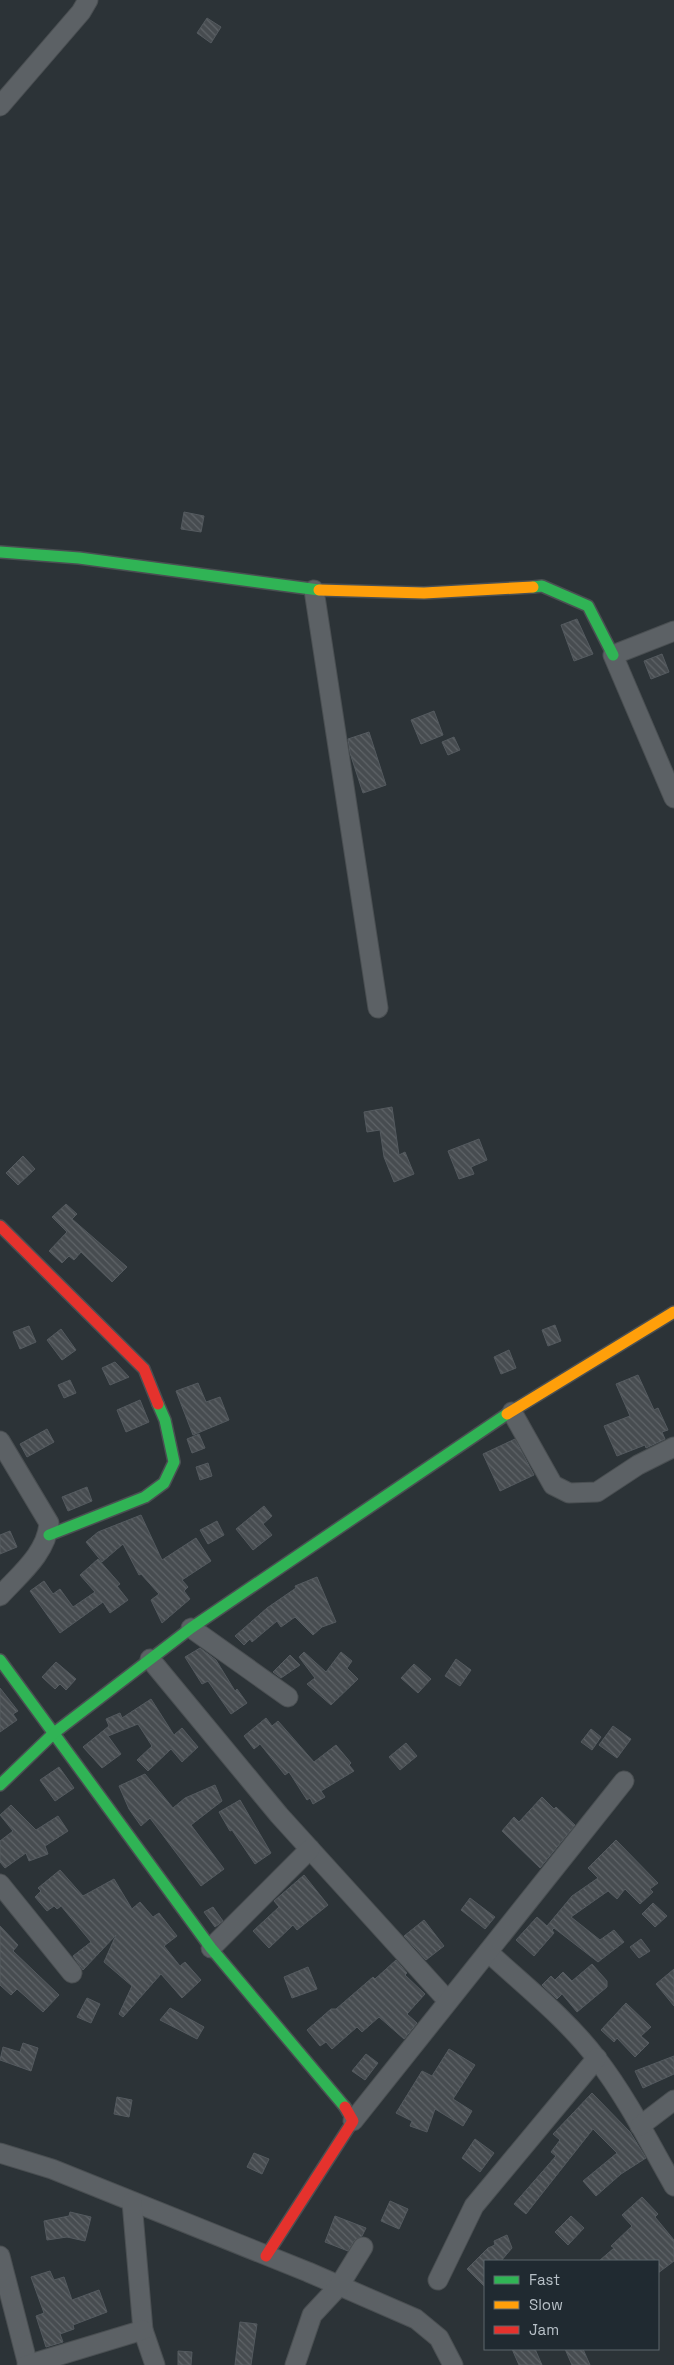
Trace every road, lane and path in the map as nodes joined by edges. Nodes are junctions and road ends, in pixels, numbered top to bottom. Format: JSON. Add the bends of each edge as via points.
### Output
{"nodes":[{"id":1,"x":88,"y":0,"type":"edge"},
{"id":2,"x":0,"y":106,"type":"edge"},
{"id":3,"x":0,"y":552,"type":"edge"},
{"id":4,"x":314,"y":590,"type":"junction"},
{"id":5,"x":674,"y":631,"type":"edge"},
{"id":6,"x":613,"y":655,"type":"junction"},
{"id":7,"x":674,"y":798,"type":"edge"},
{"id":8,"x":378,"y":1008,"type":"dead end"},
{"id":9,"x":0,"y":1226,"type":"edge"},
{"id":10,"x":674,"y":1312,"type":"edge"},
{"id":11,"x":512,"y":1412,"type":"junction"},
{"id":12,"x":0,"y":1441,"type":"edge"},
{"id":13,"x":674,"y":1447,"type":"edge"},
{"id":14,"x":48,"y":1535,"type":"junction"},
{"id":15,"x":0,"y":1596,"type":"edge"},
{"id":16,"x":191,"y":1628,"type":"junction"},
{"id":17,"x":150,"y":1659,"type":"junction"},
{"id":18,"x":0,"y":1660,"type":"edge"},
{"id":19,"x":288,"y":1697,"type":"dead end"},
{"id":20,"x":54,"y":1733,"type":"junction"},
{"id":21,"x":624,"y":1781,"type":"dead end"},
{"id":22,"x":0,"y":1785,"type":"edge"},
{"id":23,"x":310,"y":1849,"type":"junction"},
{"id":24,"x":0,"y":1884,"type":"edge"},
{"id":25,"x":211,"y":1948,"type":"junction"},
{"id":26,"x":488,"y":1952,"type":"junction"},
{"id":27,"x":72,"y":1973,"type":"dead end"},
{"id":28,"x":448,"y":2001,"type":"junction"},
{"id":29,"x":597,"y":2058,"type":"junction"},
{"id":30,"x":674,"y":2100,"type":"edge"},
{"id":31,"x":353,"y":2122,"type":"junction"},
{"id":32,"x":640,"y":2126,"type":"junction"},
{"id":33,"x":0,"y":2153,"type":"edge"},
{"id":34,"x":674,"y":2186,"type":"edge"},
{"id":35,"x":132,"y":2202,"type":"junction"},
{"id":36,"x":363,"y":2247,"type":"dead end"},
{"id":37,"x":0,"y":2256,"type":"edge"},
{"id":38,"x":266,"y":2256,"type":"junction"},
{"id":39,"x":438,"y":2280,"type":"dead end"},
{"id":40,"x":339,"y":2286,"type":"junction"},
{"id":41,"x":143,"y":2330,"type":"junction"},
{"id":42,"x":28,"y":2365,"type":"edge"},
{"id":43,"x":155,"y":2365,"type":"edge"},
{"id":44,"x":296,"y":2365,"type":"edge"},
{"id":45,"x":453,"y":2365,"type":"edge"}],
"edges":[{"from":1,"to":2,"type":"street"},
{"from":3,"to":4,"type":"street","via":[[79,558]]},
{"from":4,"to":6,"type":"street","via":[[424,593],[542,586],[588,606]]},
{"from":4,"to":8,"type":"street"},
{"from":5,"to":6,"type":"street"},
{"from":6,"to":7,"type":"street"},
{"from":9,"to":14,"type":"street","via":[[144,1369],[165,1420],[174,1462],[164,1483],[145,1497]]},
{"from":10,"to":11,"type":"street"},
{"from":11,"to":13,"type":"street","via":[[553,1486],[569,1493],[597,1492],[638,1465]]},
{"from":11,"to":16,"type":"street"},
{"from":12,"to":14,"type":"street","via":[[50,1523]]},
{"from":14,"to":15,"type":"street","via":[[38,1554]]},
{"from":16,"to":17,"type":"street"},
{"from":16,"to":19,"type":"street"},
{"from":17,"to":20,"type":"street"},
{"from":17,"to":23,"type":"street"},
{"from":18,"to":20,"type":"street"},
{"from":20,"to":22,"type":"street"},
{"from":20,"to":25,"type":"street"},
{"from":21,"to":26,"type":"street"},
{"from":23,"to":25,"type":"street"},
{"from":23,"to":28,"type":"street"},
{"from":24,"to":27,"type":"street"},
{"from":25,"to":31,"type":"street","via":[[346,2108]]},
{"from":26,"to":28,"type":"street"},
{"from":26,"to":29,"type":"street"},
{"from":28,"to":31,"type":"street"},
{"from":29,"to":32,"type":"street"},
{"from":29,"to":39,"type":"street","via":[[474,2206]]},
{"from":30,"to":32,"type":"street"},
{"from":31,"to":38,"type":"street"},
{"from":32,"to":34,"type":"street"},
{"from":33,"to":35,"type":"street","via":[[52,2169]]},
{"from":35,"to":38,"type":"street"},
{"from":35,"to":41,"type":"street"},
{"from":36,"to":40,"type":"street"},
{"from":37,"to":42,"type":"street"},
{"from":38,"to":40,"type":"street"},
{"from":40,"to":44,"type":"street","via":[[312,2315]]},
{"from":40,"to":45,"type":"street","via":[[416,2319],[439,2338]]},
{"from":41,"to":42,"type":"street"},
{"from":41,"to":43,"type":"street"}]}
